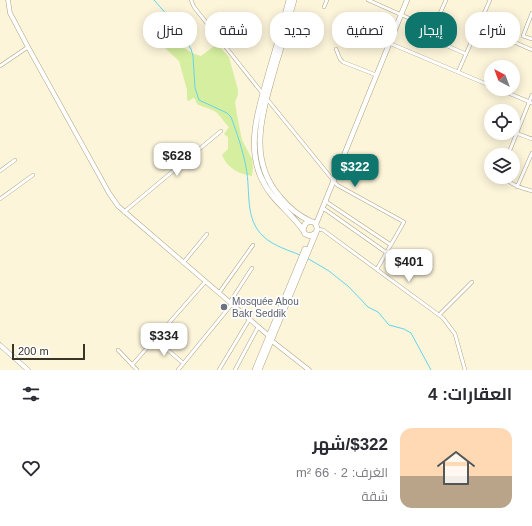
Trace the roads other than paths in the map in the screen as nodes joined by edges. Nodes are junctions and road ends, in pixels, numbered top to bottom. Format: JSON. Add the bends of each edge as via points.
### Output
{"nodes":[{"id":1,"x":8,"y":0,"type":"edge"},
{"id":2,"x":191,"y":0,"type":"edge"},
{"id":3,"x":289,"y":0,"type":"edge"},
{"id":4,"x":294,"y":0,"type":"edge"},
{"id":5,"x":327,"y":0,"type":"edge"},
{"id":6,"x":368,"y":0,"type":"edge"},
{"id":7,"x":407,"y":0,"type":"edge"},
{"id":8,"x":446,"y":0,"type":"edge"},
{"id":9,"x":490,"y":0,"type":"edge"},
{"id":10,"x":324,"y":7,"type":"dead end"},
{"id":11,"x":441,"y":12,"type":"edge"},
{"id":12,"x":484,"y":12,"type":"edge"},
{"id":13,"x":532,"y":13,"type":"edge"},
{"id":14,"x":401,"y":16,"type":"junction"},
{"id":15,"x":405,"y":18,"type":"edge"},
{"id":16,"x":397,"y":25,"type":"edge"},
{"id":17,"x":532,"y":39,"type":"edge"},
{"id":18,"x":520,"y":45,"type":"edge"},
{"id":19,"x":397,"y":46,"type":"edge"},
{"id":20,"x":28,"y":47,"type":"junction"},
{"id":21,"x":387,"y":48,"type":"edge"},
{"id":22,"x":452,"y":48,"type":"edge"},
{"id":23,"x":469,"y":48,"type":"edge"},
{"id":24,"x":336,"y":49,"type":"dead end"},
{"id":25,"x":532,"y":50,"type":"edge"},
{"id":26,"x":466,"y":54,"type":"junction"},
{"id":27,"x":0,"y":66,"type":"edge"},
{"id":28,"x":458,"y":72,"type":"junction"},
{"id":29,"x":376,"y":75,"type":"junction"},
{"id":30,"x":484,"y":83,"type":"edge"},
{"id":31,"x":263,"y":94,"type":"junction"},
{"id":32,"x":532,"y":95,"type":"edge"},
{"id":33,"x":516,"y":96,"type":"edge"},
{"id":34,"x":267,"y":99,"type":"junction"},
{"id":35,"x":531,"y":102,"type":"edge"},
{"id":36,"x":520,"y":125,"type":"edge"},
{"id":37,"x":222,"y":131,"type":"dead end"},
{"id":38,"x":520,"y":134,"type":"edge"},
{"id":39,"x":532,"y":139,"type":"edge"},
{"id":40,"x":532,"y":153,"type":"edge"},
{"id":41,"x":15,"y":160,"type":"dead end"},
{"id":42,"x":0,"y":171,"type":"edge"},
{"id":43,"x":33,"y":175,"type":"dead end"},
{"id":44,"x":333,"y":182,"type":"junction"},
{"id":45,"x":512,"y":184,"type":"edge"},
{"id":46,"x":518,"y":187,"type":"junction"},
{"id":47,"x":532,"y":191,"type":"edge"},
{"id":48,"x":0,"y":199,"type":"edge"},
{"id":49,"x":325,"y":201,"type":"junction"},
{"id":50,"x":322,"y":208,"type":"junction"},
{"id":51,"x":124,"y":212,"type":"junction"},
{"id":52,"x":310,"y":221,"type":"junction"},
{"id":53,"x":316,"y":229,"type":"junction"},
{"id":54,"x":303,"y":230,"type":"junction"},
{"id":55,"x":207,"y":234,"type":"dead end"},
{"id":56,"x":308,"y":235,"type":"junction"},
{"id":57,"x":253,"y":245,"type":"dead end"},
{"id":58,"x":391,"y":245,"type":"junction"},
{"id":59,"x":387,"y":252,"type":"junction"},
{"id":60,"x":305,"y":254,"type":"junction"},
{"id":61,"x":302,"y":261,"type":"junction"},
{"id":62,"x":183,"y":263,"type":"junction"},
{"id":63,"x":252,"y":268,"type":"dead end"},
{"id":64,"x":377,"y":269,"type":"junction"},
{"id":65,"x":205,"y":282,"type":"junction"},
{"id":66,"x":472,"y":282,"type":"dead end"},
{"id":67,"x":219,"y":293,"type":"junction"},
{"id":68,"x":231,"y":303,"type":"junction"},
{"id":69,"x":439,"y":316,"type":"junction"},
{"id":70,"x":249,"y":320,"type":"junction"},
{"id":71,"x":258,"y":328,"type":"junction"},
{"id":72,"x":269,"y":336,"type":"junction"},
{"id":73,"x":155,"y":339,"type":"junction"},
{"id":74,"x":272,"y":342,"type":"junction"},
{"id":75,"x":0,"y":345,"type":"edge"},
{"id":76,"x":118,"y":350,"type":"dead end"},
{"id":77,"x":183,"y":363,"type":"junction"},
{"id":78,"x":132,"y":365,"type":"junction"},
{"id":79,"x":28,"y":370,"type":"edge"},
{"id":80,"x":137,"y":370,"type":"edge"},
{"id":81,"x":178,"y":370,"type":"edge"},
{"id":82,"x":219,"y":370,"type":"edge"},
{"id":83,"x":235,"y":370,"type":"edge"},
{"id":84,"x":254,"y":370,"type":"edge"},
{"id":85,"x":259,"y":370,"type":"edge"},
{"id":86,"x":309,"y":370,"type":"edge"},
{"id":87,"x":465,"y":370,"type":"edge"}],
"edges":[{"from":1,"to":20,"type":"street","via":[[10,12]]},
{"from":2,"to":31,"type":"street"},
{"from":3,"to":31,"type":"highway"},
{"from":4,"to":34,"type":"highway"},
{"from":5,"to":10,"type":"street"},
{"from":6,"to":14,"type":"street"},
{"from":7,"to":14,"type":"main road"},
{"from":8,"to":11,"type":"street"},
{"from":9,"to":12,"type":"street"},
{"from":13,"to":17,"type":"street","via":[[523,36]]},
{"from":14,"to":15,"type":"street"},
{"from":14,"to":16,"type":"main road"},
{"from":18,"to":25,"type":"street"},
{"from":19,"to":28,"type":"street"},
{"from":20,"to":27,"type":"street"},
{"from":20,"to":51,"type":"street","via":[[109,193]]},
{"from":21,"to":29,"type":"main road"},
{"from":22,"to":26,"type":"street"},
{"from":23,"to":26,"type":"street"},
{"from":24,"to":29,"type":"street","via":[[343,62]]},
{"from":26,"to":28,"type":"street"},
{"from":28,"to":30,"type":"street"},
{"from":29,"to":44,"type":"main road"},
{"from":31,"to":54,"type":"highway","via":[[254,132],[258,169],[275,199]]},
{"from":32,"to":35,"type":"street"},
{"from":33,"to":35,"type":"street"},
{"from":34,"to":44,"type":"street"},
{"from":34,"to":52,"type":"highway","via":[[259,139],[266,174],[276,192],[292,210]]},
{"from":35,"to":36,"type":"street"},
{"from":37,"to":51,"type":"street"},
{"from":38,"to":39,"type":"street"},
{"from":40,"to":46,"type":"street"},
{"from":41,"to":42,"type":"street"},
{"from":43,"to":48,"type":"street"},
{"from":44,"to":49,"type":"main road"},
{"from":44,"to":58,"type":"street","via":[[345,191],[403,221],[404,224]]},
{"from":45,"to":46,"type":"street"},
{"from":46,"to":47,"type":"street"},
{"from":49,"to":50,"type":"main road"},
{"from":49,"to":58,"type":"street"},
{"from":50,"to":53,"type":"main road"},
{"from":50,"to":59,"type":"street"},
{"from":51,"to":62,"type":"street"},
{"from":52,"to":53,"type":"highway"},
{"from":52,"to":54,"type":"highway","via":[[305,224]]},
{"from":53,"to":56,"type":"highway"},
{"from":53,"to":60,"type":"highway"},
{"from":53,"to":64,"type":"street","via":[[323,230]]},
{"from":54,"to":56,"type":"highway"},
{"from":55,"to":62,"type":"street"},
{"from":56,"to":60,"type":"highway"},
{"from":57,"to":67,"type":"street"},
{"from":58,"to":59,"type":"street"},
{"from":59,"to":64,"type":"street"},
{"from":60,"to":61,"type":"highway"},
{"from":61,"to":72,"type":"highway"},
{"from":61,"to":74,"type":"highway"},
{"from":62,"to":65,"type":"street"},
{"from":63,"to":68,"type":"street"},
{"from":64,"to":69,"type":"street"},
{"from":65,"to":67,"type":"street"},
{"from":65,"to":73,"type":"street"},
{"from":66,"to":69,"type":"street"},
{"from":67,"to":68,"type":"street"},
{"from":68,"to":70,"type":"street"},
{"from":68,"to":77,"type":"street"},
{"from":69,"to":87,"type":"street","via":[[456,334]]},
{"from":70,"to":71,"type":"street"},
{"from":70,"to":82,"type":"street"},
{"from":71,"to":72,"type":"street"},
{"from":71,"to":83,"type":"street"},
{"from":72,"to":84,"type":"highway"},
{"from":73,"to":77,"type":"street"},
{"from":73,"to":78,"type":"street"},
{"from":74,"to":85,"type":"highway"},
{"from":74,"to":86,"type":"street"},
{"from":75,"to":79,"type":"street"},
{"from":76,"to":78,"type":"street"},
{"from":77,"to":81,"type":"street"},
{"from":78,"to":80,"type":"street"}]}
